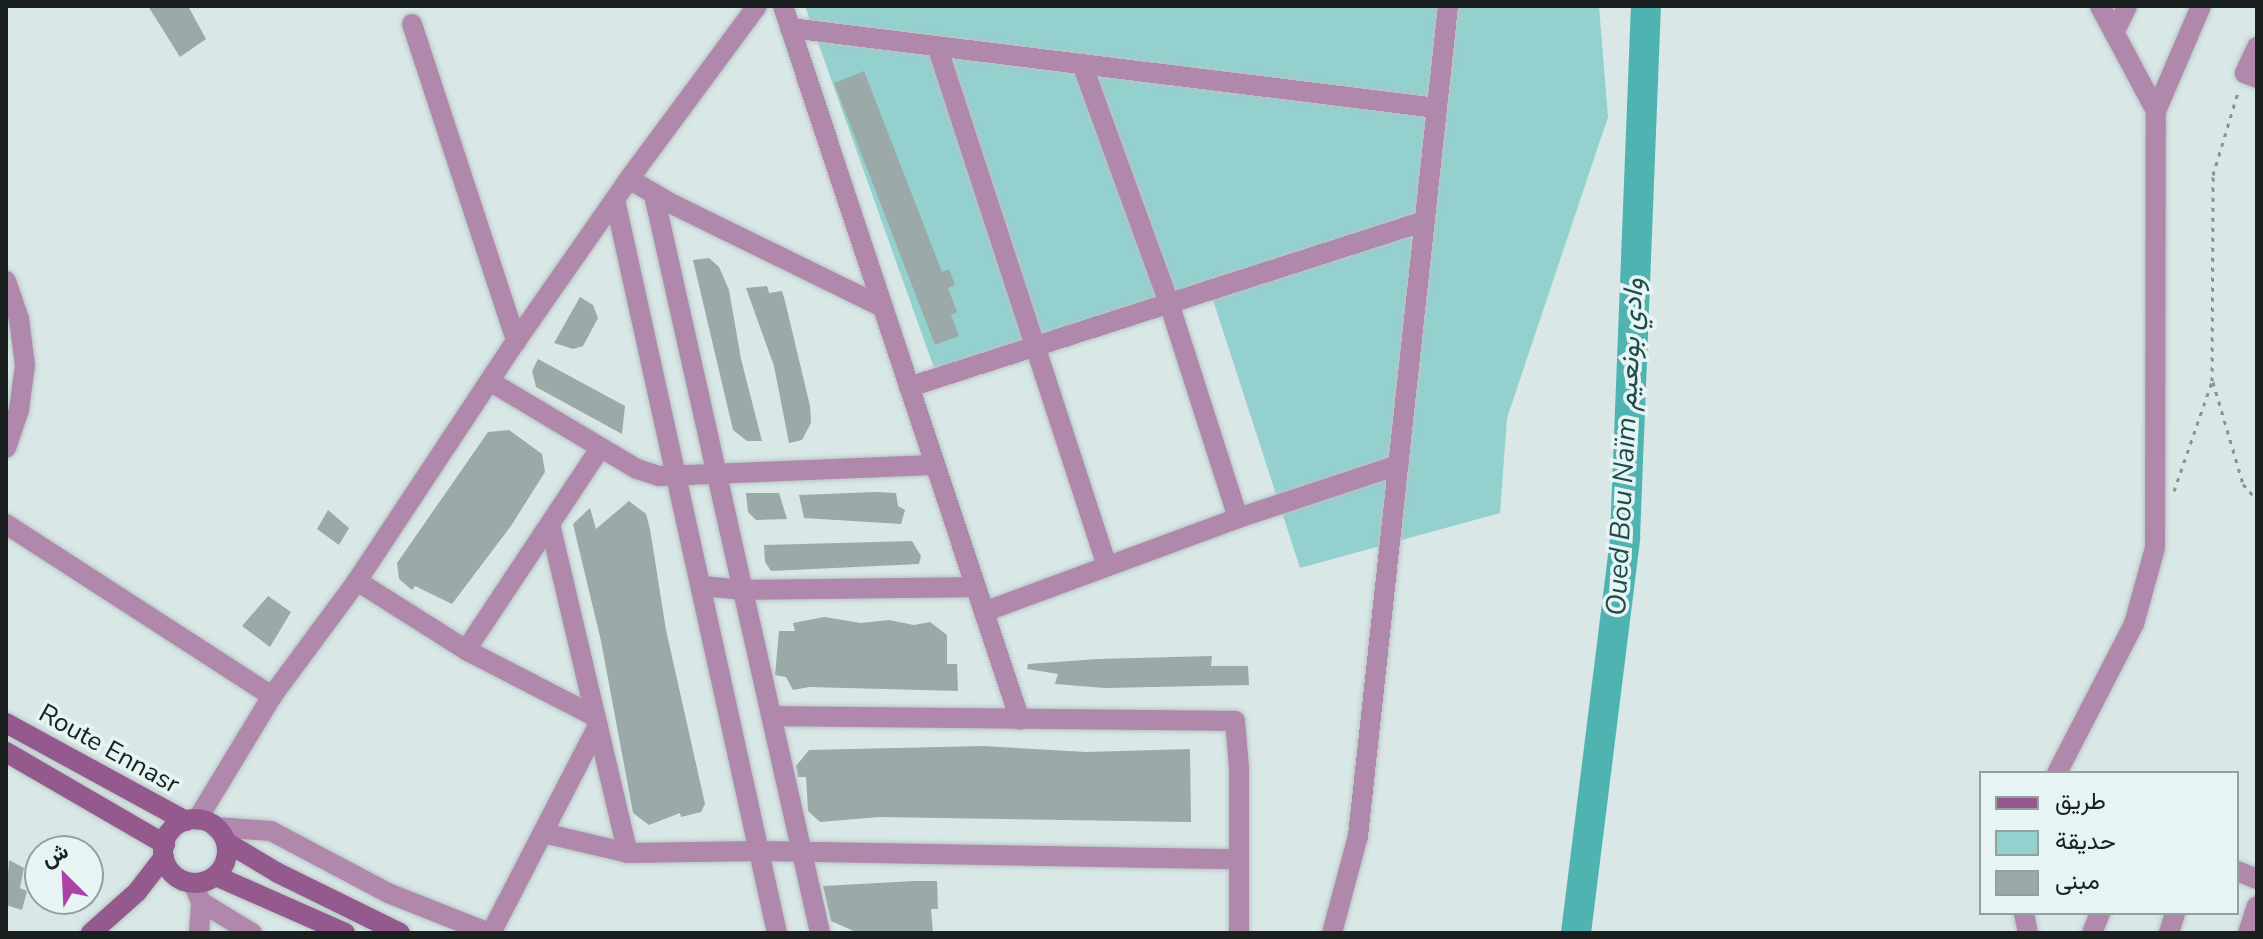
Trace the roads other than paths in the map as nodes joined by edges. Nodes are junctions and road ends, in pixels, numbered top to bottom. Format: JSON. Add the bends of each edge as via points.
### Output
{"nodes":[{"id":1,"x":757,"y":6,"type":"edge"},
{"id":2,"x":783,"y":6,"type":"edge"},
{"id":3,"x":1448,"y":6,"type":"edge"},
{"id":4,"x":2100,"y":6,"type":"edge"},
{"id":5,"x":2127,"y":6,"type":"edge"},
{"id":6,"x":2201,"y":6,"type":"edge"},
{"id":7,"x":412,"y":24,"type":"dead end"},
{"id":8,"x":790,"y":28,"type":"junction"},
{"id":9,"x":2114,"y":33,"type":"junction"},
{"id":10,"x":937,"y":46,"type":"junction"},
{"id":11,"x":2257,"y":47,"type":"edge"},
{"id":12,"x":1082,"y":64,"type":"junction"},
{"id":13,"x":2251,"y":75,"type":"edge"},
{"id":14,"x":1437,"y":108,"type":"junction"},
{"id":15,"x":2156,"y":111,"type":"junction"},
{"id":16,"x":629,"y":179,"type":"junction"},
{"id":17,"x":654,"y":195,"type":"junction"},
{"id":18,"x":615,"y":200,"type":"junction"},
{"id":19,"x":1425,"y":221,"type":"junction"},
{"id":20,"x":6,"y":281,"type":"edge"},
{"id":21,"x":1169,"y":303,"type":"junction"},
{"id":22,"x":882,"y":307,"type":"junction"},
{"id":23,"x":516,"y":341,"type":"junction"},
{"id":24,"x":1034,"y":346,"type":"junction"},
{"id":25,"x":491,"y":382,"type":"junction"},
{"id":26,"x":909,"y":387,"type":"junction"},
{"id":27,"x":6,"y":448,"type":"edge"},
{"id":28,"x":600,"y":448,"type":"junction"},
{"id":29,"x":935,"y":465,"type":"junction"},
{"id":30,"x":1398,"y":465,"type":"junction"},
{"id":31,"x":677,"y":473,"type":"junction"},
{"id":32,"x":719,"y":475,"type":"junction"},
{"id":33,"x":1238,"y":518,"type":"junction"},
{"id":34,"x":6,"y":524,"type":"edge"},
{"id":35,"x":550,"y":524,"type":"junction"},
{"id":36,"x":1107,"y":566,"type":"junction"},
{"id":37,"x":357,"y":581,"type":"junction"},
{"id":38,"x":702,"y":586,"type":"junction"},
{"id":39,"x":976,"y":587,"type":"junction"},
{"id":40,"x":744,"y":590,"type":"junction"},
{"id":41,"x":984,"y":612,"type":"junction"},
{"id":42,"x":466,"y":650,"type":"junction"},
{"id":43,"x":272,"y":696,"type":"junction"},
{"id":44,"x":772,"y":716,"type":"junction"},
{"id":45,"x":1020,"y":720,"type":"junction"},
{"id":46,"x":597,"y":722,"type":"junction"},
{"id":47,"x":6,"y":723,"type":"edge"},
{"id":48,"x":6,"y":752,"type":"edge"},
{"id":49,"x":2058,"y":771,"type":"edge"},
{"id":50,"x":206,"y":827,"type":"junction"},
{"id":51,"x":543,"y":833,"type":"junction"},
{"id":52,"x":164,"y":851,"type":"junction"},
{"id":53,"x":759,"y":851,"type":"junction"},
{"id":54,"x":802,"y":852,"type":"junction"},
{"id":55,"x":628,"y":853,"type":"junction"},
{"id":56,"x":1238,"y":859,"type":"junction"},
{"id":57,"x":216,"y":876,"type":"junction"},
{"id":58,"x":191,"y":888,"type":"junction"},
{"id":59,"x":137,"y":892,"type":"junction"},
{"id":60,"x":2257,"y":906,"type":"edge"},
{"id":61,"x":91,"y":933,"type":"edge"},
{"id":62,"x":199,"y":933,"type":"edge"},
{"id":63,"x":252,"y":933,"type":"edge"},
{"id":64,"x":345,"y":933,"type":"edge"},
{"id":65,"x":400,"y":933,"type":"edge"},
{"id":66,"x":490,"y":933,"type":"edge"},
{"id":67,"x":777,"y":933,"type":"edge"},
{"id":68,"x":820,"y":933,"type":"edge"},
{"id":69,"x":1239,"y":933,"type":"edge"},
{"id":70,"x":1332,"y":933,"type":"edge"},
{"id":71,"x":2248,"y":933,"type":"edge"}],
"edges":[{"from":1,"to":16,"type":"street"},
{"from":2,"to":8,"type":"street"},
{"from":3,"to":14,"type":"street"},
{"from":4,"to":9,"type":"street"},
{"from":5,"to":9,"type":"street"},
{"from":6,"to":15,"type":"street"},
{"from":7,"to":23,"type":"street"},
{"from":8,"to":10,"type":"street"},
{"from":8,"to":22,"type":"street"},
{"from":9,"to":15,"type":"street"},
{"from":10,"to":12,"type":"street"},
{"from":10,"to":24,"type":"street"},
{"from":11,"to":13,"type":"street"},
{"from":12,"to":14,"type":"street"},
{"from":12,"to":21,"type":"street"},
{"from":14,"to":19,"type":"street"},
{"from":15,"to":49,"type":"street","via":[[2155,548],[2134,624]]},
{"from":16,"to":17,"type":"street"},
{"from":16,"to":18,"type":"street"},
{"from":17,"to":22,"type":"street"},
{"from":17,"to":32,"type":"street"},
{"from":18,"to":23,"type":"street"},
{"from":18,"to":31,"type":"street"},
{"from":19,"to":21,"type":"street"},
{"from":19,"to":30,"type":"street"},
{"from":20,"to":27,"type":"street","via":[[19,319],[25,365],[17,421]]},
{"from":21,"to":24,"type":"street"},
{"from":21,"to":33,"type":"street"},
{"from":22,"to":26,"type":"street"},
{"from":23,"to":25,"type":"street"},
{"from":24,"to":26,"type":"street"},
{"from":24,"to":36,"type":"street"},
{"from":25,"to":28,"type":"street"},
{"from":25,"to":37,"type":"street"},
{"from":26,"to":29,"type":"street"},
{"from":28,"to":31,"type":"street","via":[[647,473]]},
{"from":28,"to":35,"type":"street"},
{"from":29,"to":32,"type":"street"},
{"from":29,"to":39,"type":"street"},
{"from":30,"to":33,"type":"street"},
{"from":30,"to":70,"type":"street","via":[[1358,836]]},
{"from":31,"to":32,"type":"street"},
{"from":31,"to":38,"type":"street"},
{"from":32,"to":40,"type":"street"},
{"from":33,"to":36,"type":"street"},
{"from":34,"to":43,"type":"street"},
{"from":35,"to":42,"type":"street"},
{"from":35,"to":46,"type":"street"},
{"from":36,"to":41,"type":"street"},
{"from":37,"to":42,"type":"street"},
{"from":37,"to":43,"type":"street"},
{"from":38,"to":40,"type":"street"},
{"from":38,"to":53,"type":"street"},
{"from":39,"to":40,"type":"street"},
{"from":39,"to":41,"type":"street"},
{"from":40,"to":44,"type":"street"},
{"from":41,"to":45,"type":"street"},
{"from":42,"to":46,"type":"street"},
{"from":43,"to":50,"type":"street"},
{"from":44,"to":45,"type":"street"},
{"from":44,"to":54,"type":"street"},
{"from":45,"to":56,"type":"street","via":[[1236,722]]},
{"from":46,"to":51,"type":"street"},
{"from":46,"to":55,"type":"street"},
{"from":47,"to":50,"type":"main road","name":"Route Ennasr"},
{"from":48,"to":52,"type":"main road","name":"Route Ennasr"},
{"from":50,"to":52,"type":"main road","via":[[173,830]]},
{"from":50,"to":57,"type":"main road","via":[[225,863]]},
{"from":50,"to":65,"type":"main road","name":"Route Ennasr","via":[[278,873]]},
{"from":50,"to":66,"type":"street","via":[[271,831],[388,893]]},
{"from":51,"to":55,"type":"street"},
{"from":51,"to":66,"type":"street"},
{"from":52,"to":58,"type":"main road","via":[[168,868]]},
{"from":52,"to":59,"type":"main road"},
{"from":53,"to":54,"type":"street"},
{"from":53,"to":55,"type":"street"},
{"from":53,"to":67,"type":"street"},
{"from":54,"to":56,"type":"street"},
{"from":54,"to":68,"type":"street"},
{"from":56,"to":69,"type":"street"},
{"from":57,"to":58,"type":"main road"},
{"from":57,"to":64,"type":"main road"},
{"from":58,"to":59,"type":"main road"},
{"from":58,"to":62,"type":"street"},
{"from":58,"to":63,"type":"street"},
{"from":59,"to":61,"type":"main road"},
{"from":60,"to":71,"type":"street"}]}
